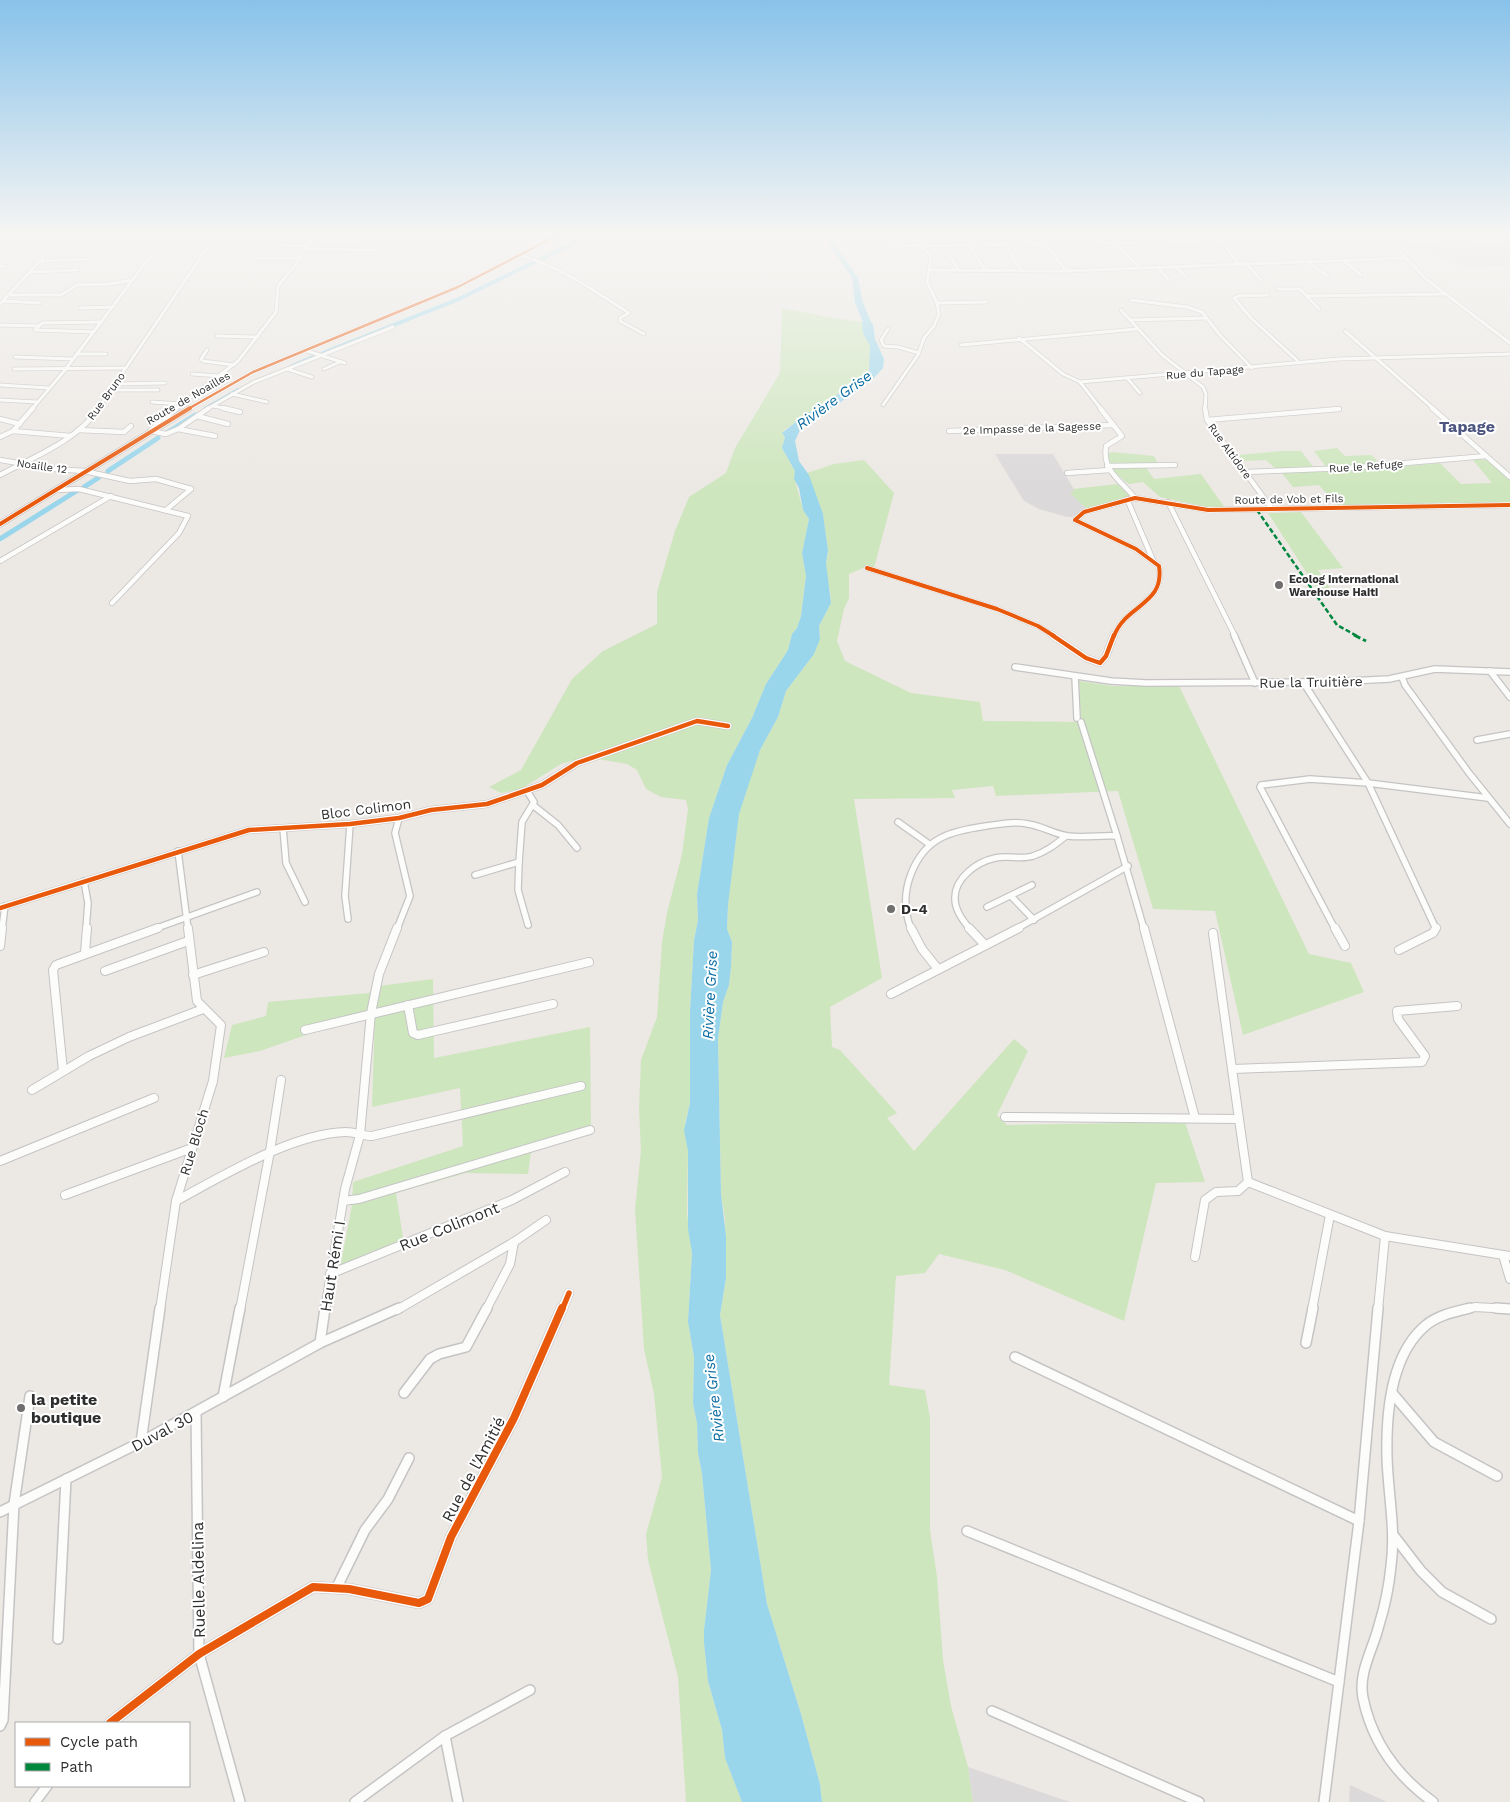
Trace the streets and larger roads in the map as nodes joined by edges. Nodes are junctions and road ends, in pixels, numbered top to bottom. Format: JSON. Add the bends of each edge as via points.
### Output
{"nodes":[{"id":1,"x":104,"y":318,"type":"edge"},
{"id":2,"x":160,"y":318,"type":"edge"},
{"id":3,"x":272,"y":318,"type":"edge"},
{"id":4,"x":382,"y":318,"type":"edge"},
{"id":5,"x":620,"y":318,"type":"edge"},
{"id":6,"x":937,"y":318,"type":"edge"},
{"id":7,"x":1202,"y":318,"type":"edge"},
{"id":8,"x":1206,"y":318,"type":"edge"},
{"id":9,"x":1251,"y":318,"type":"edge"},
{"id":10,"x":1477,"y":318,"type":"edge"},
{"id":11,"x":1130,"y":320,"type":"joint"},
{"id":12,"x":101,"y":322,"type":"junction"},
{"id":13,"x":0,"y":325,"type":"edge"},
{"id":14,"x":39,"y":326,"type":"junction"},
{"id":15,"x":393,"y":327,"type":"dead end"},
{"id":16,"x":888,"y":329,"type":"dead end"},
{"id":17,"x":1137,"y":329,"type":"junction"},
{"id":18,"x":1345,"y":331,"type":"dead end"},
{"id":19,"x":94,"y":332,"type":"junction"},
{"id":20,"x":644,"y":334,"type":"dead end"},
{"id":21,"x":217,"y":336,"type":"dead end"},
{"id":22,"x":258,"y":337,"type":"junction"},
{"id":23,"x":1020,"y":338,"type":"junction"},
{"id":24,"x":1510,"y":343,"type":"edge"},
{"id":25,"x":961,"y":345,"type":"dead end"},
{"id":26,"x":207,"y":350,"type":"dead end"},
{"id":27,"x":304,"y":350,"type":"junction"},
{"id":28,"x":919,"y":353,"type":"junction"},
{"id":29,"x":76,"y":354,"type":"junction"},
{"id":30,"x":106,"y":354,"type":"dead end"},
{"id":31,"x":1510,"y":354,"type":"edge"},
{"id":32,"x":321,"y":356,"type":"junction"},
{"id":33,"x":15,"y":357,"type":"dead end"},
{"id":34,"x":1373,"y":357,"type":"junction"},
{"id":35,"x":72,"y":359,"type":"junction"},
{"id":36,"x":340,"y":362,"type":"junction"},
{"id":37,"x":346,"y":363,"type":"dead end"},
{"id":38,"x":1300,"y":363,"type":"junction"},
{"id":39,"x":234,"y":365,"type":"junction"},
{"id":40,"x":126,"y":368,"type":"junction"},
{"id":41,"x":1252,"y":368,"type":"junction"},
{"id":42,"x":14,"y":369,"type":"dead end"},
{"id":43,"x":286,"y":369,"type":"junction"},
{"id":44,"x":324,"y":369,"type":"dead end"},
{"id":45,"x":64,"y":370,"type":"junction"},
{"id":46,"x":192,"y":374,"type":"dead end"},
{"id":47,"x":1186,"y":374,"type":"junction"},
{"id":48,"x":220,"y":376,"type":"junction"},
{"id":49,"x":312,"y":377,"type":"dead end"},
{"id":50,"x":1127,"y":378,"type":"junction"},
{"id":51,"x":1080,"y":382,"type":"junction"},
{"id":52,"x":165,"y":383,"type":"dead end"},
{"id":53,"x":115,"y":384,"type":"junction"},
{"id":54,"x":0,"y":386,"type":"edge"},
{"id":55,"x":49,"y":388,"type":"junction"},
{"id":56,"x":111,"y":390,"type":"junction"},
{"id":57,"x":158,"y":390,"type":"dead end"},
{"id":58,"x":1140,"y":393,"type":"dead end"},
{"id":59,"x":232,"y":394,"type":"junction"},
{"id":60,"x":0,"y":400,"type":"edge"},
{"id":61,"x":37,"y":402,"type":"junction"},
{"id":62,"x":152,"y":402,"type":"dead end"},
{"id":63,"x":267,"y":402,"type":"dead end"},
{"id":64,"x":182,"y":404,"type":"junction"},
{"id":65,"x":883,"y":404,"type":"dead end"},
{"id":66,"x":213,"y":406,"type":"junction"},
{"id":67,"x":1340,"y":409,"type":"dead end"},
{"id":68,"x":240,"y":412,"type":"dead end"},
{"id":69,"x":197,"y":416,"type":"junction"},
{"id":70,"x":0,"y":419,"type":"edge"},
{"id":71,"x":1207,"y":420,"type":"junction"},
{"id":72,"x":20,"y":424,"type":"junction"},
{"id":73,"x":228,"y":424,"type":"dead end"},
{"id":74,"x":1114,"y":424,"type":"junction"},
{"id":75,"x":131,"y":426,"type":"dead end"},
{"id":76,"x":178,"y":429,"type":"junction"},
{"id":77,"x":78,"y":430,"type":"junction"},
{"id":78,"x":13,"y":431,"type":"junction"},
{"id":79,"x":150,"y":431,"type":"junction"},
{"id":80,"x":949,"y":431,"type":"dead end"},
{"id":81,"x":71,"y":436,"type":"junction"},
{"id":82,"x":215,"y":436,"type":"dead end"},
{"id":83,"x":0,"y":438,"type":"edge"},
{"id":84,"x":1486,"y":456,"type":"junction"},
{"id":85,"x":0,"y":460,"type":"edge"},
{"id":86,"x":21,"y":464,"type":"junction"},
{"id":87,"x":1175,"y":465,"type":"dead end"},
{"id":88,"x":1108,"y":468,"type":"junction"},
{"id":89,"x":84,"y":471,"type":"junction"},
{"id":90,"x":1066,"y":472,"type":"dead end"},
{"id":91,"x":1246,"y":472,"type":"junction"},
{"id":92,"x":0,"y":475,"type":"edge"},
{"id":93,"x":1510,"y":477,"type":"edge"},
{"id":94,"x":56,"y":490,"type":"junction"},
{"id":95,"x":111,"y":496,"type":"junction"},
{"id":96,"x":1135,"y":498,"type":"junction"},
{"id":97,"x":1127,"y":499,"type":"junction"},
{"id":98,"x":1168,"y":502,"type":"junction"},
{"id":99,"x":1510,"y":505,"type":"edge"},
{"id":100,"x":1272,"y":509,"type":"junction"},
{"id":101,"x":166,"y":510,"type":"junction"},
{"id":102,"x":0,"y":524,"type":"edge"},
{"id":103,"x":0,"y":561,"type":"edge"},
{"id":104,"x":1154,"y":562,"type":"junction"},
{"id":105,"x":867,"y":568,"type":"dead end"},
{"id":106,"x":112,"y":603,"type":"dead end"},
{"id":107,"x":1015,"y":667,"type":"dead end"},
{"id":108,"x":1490,"y":671,"type":"junction"},
{"id":109,"x":1510,"y":672,"type":"edge"},
{"id":110,"x":1075,"y":676,"type":"junction"},
{"id":111,"x":1402,"y":677,"type":"junction"},
{"id":112,"x":1303,"y":682,"type":"junction"},
{"id":113,"x":1255,"y":683,"type":"junction"},
{"id":114,"x":1510,"y":697,"type":"edge"},
{"id":115,"x":728,"y":726,"type":"dead end"},
{"id":116,"x":1510,"y":734,"type":"edge"},
{"id":117,"x":1477,"y":740,"type":"dead end"},
{"id":118,"x":1368,"y":783,"type":"junction"},
{"id":119,"x":527,"y":791,"type":"junction"},
{"id":120,"x":1488,"y":798,"type":"junction"},
{"id":121,"x":534,"y":806,"type":"junction"},
{"id":122,"x":399,"y":818,"type":"junction"},
{"id":123,"x":898,"y":822,"type":"dead end"},
{"id":124,"x":350,"y":824,"type":"junction"},
{"id":125,"x":1510,"y":824,"type":"edge"},
{"id":126,"x":283,"y":828,"type":"junction"},
{"id":127,"x":1066,"y":836,"type":"junction"},
{"id":128,"x":1117,"y":836,"type":"junction"},
{"id":129,"x":929,"y":844,"type":"junction"},
{"id":130,"x":577,"y":848,"type":"dead end"},
{"id":131,"x":178,"y":852,"type":"junction"},
{"id":132,"x":519,"y":862,"type":"junction"},
{"id":133,"x":1128,"y":866,"type":"junction"},
{"id":134,"x":475,"y":876,"type":"dead end"},
{"id":135,"x":84,"y":881,"type":"junction"},
{"id":136,"x":1032,"y":886,"type":"dead end"},
{"id":137,"x":257,"y":892,"type":"dead end"},
{"id":138,"x":1011,"y":896,"type":"junction"},
{"id":139,"x":304,"y":902,"type":"dead end"},
{"id":140,"x":3,"y":907,"type":"edge"},
{"id":141,"x":987,"y":907,"type":"dead end"},
{"id":142,"x":185,"y":917,"type":"junction"},
{"id":143,"x":348,"y":919,"type":"dead end"},
{"id":144,"x":1034,"y":920,"type":"junction"},
{"id":145,"x":528,"y":925,"type":"dead end"},
{"id":146,"x":1214,"y":933,"type":"dead end"},
{"id":147,"x":188,"y":941,"type":"junction"},
{"id":148,"x":984,"y":945,"type":"junction"},
{"id":149,"x":0,"y":946,"type":"edge"},
{"id":150,"x":1345,"y":946,"type":"dead end"},
{"id":151,"x":1399,"y":950,"type":"dead end"},
{"id":152,"x":264,"y":952,"type":"dead end"},
{"id":153,"x":85,"y":953,"type":"junction"},
{"id":154,"x":589,"y":962,"type":"dead end"},
{"id":155,"x":938,"y":969,"type":"junction"},
{"id":156,"x":105,"y":970,"type":"dead end"},
{"id":157,"x":193,"y":975,"type":"junction"},
{"id":158,"x":891,"y":994,"type":"dead end"},
{"id":159,"x":553,"y":1004,"type":"dead end"},
{"id":160,"x":408,"y":1005,"type":"junction"},
{"id":161,"x":1457,"y":1006,"type":"dead end"},
{"id":162,"x":203,"y":1009,"type":"junction"},
{"id":163,"x":371,"y":1013,"type":"junction"},
{"id":164,"x":304,"y":1030,"type":"dead end"},
{"id":165,"x":1233,"y":1069,"type":"junction"},
{"id":166,"x":63,"y":1071,"type":"junction"},
{"id":167,"x":281,"y":1080,"type":"dead end"},
{"id":168,"x":581,"y":1086,"type":"dead end"},
{"id":169,"x":32,"y":1090,"type":"dead end"},
{"id":170,"x":154,"y":1098,"type":"dead end"},
{"id":171,"x":1006,"y":1117,"type":"dead end"},
{"id":172,"x":1195,"y":1118,"type":"junction"},
{"id":173,"x":1239,"y":1119,"type":"junction"},
{"id":174,"x":590,"y":1130,"type":"dead end"},
{"id":175,"x":360,"y":1135,"type":"junction"},
{"id":176,"x":192,"y":1148,"type":"junction"},
{"id":177,"x":270,"y":1151,"type":"junction"},
{"id":178,"x":0,"y":1161,"type":"edge"},
{"id":179,"x":565,"y":1172,"type":"dead end"},
{"id":180,"x":1248,"y":1182,"type":"junction"},
{"id":181,"x":65,"y":1195,"type":"dead end"},
{"id":182,"x":176,"y":1201,"type":"junction"},
{"id":183,"x":343,"y":1201,"type":"junction"},
{"id":184,"x":1330,"y":1215,"type":"junction"},
{"id":185,"x":546,"y":1220,"type":"dead end"},
{"id":186,"x":1385,"y":1236,"type":"junction"},
{"id":187,"x":514,"y":1242,"type":"junction"},
{"id":188,"x":1507,"y":1255,"type":"edge"},
{"id":189,"x":1195,"y":1257,"type":"dead end"},
{"id":190,"x":330,"y":1274,"type":"junction"},
{"id":191,"x":1510,"y":1279,"type":"edge"},
{"id":192,"x":569,"y":1293,"type":"dead end"},
{"id":193,"x":1510,"y":1309,"type":"edge"},
{"id":194,"x":320,"y":1343,"type":"junction"},
{"id":195,"x":1306,"y":1343,"type":"dead end"},
{"id":196,"x":1015,"y":1357,"type":"dead end"},
{"id":197,"x":404,"y":1393,"type":"dead end"},
{"id":198,"x":1392,"y":1393,"type":"junction"},
{"id":199,"x":30,"y":1396,"type":"dead end"},
{"id":200,"x":224,"y":1397,"type":"junction"},
{"id":201,"x":196,"y":1413,"type":"junction"},
{"id":202,"x":141,"y":1442,"type":"junction"},
{"id":203,"x":409,"y":1458,"type":"dead end"},
{"id":204,"x":1497,"y":1476,"type":"dead end"},
{"id":205,"x":66,"y":1479,"type":"junction"},
{"id":206,"x":14,"y":1504,"type":"junction"},
{"id":207,"x":0,"y":1512,"type":"edge"},
{"id":208,"x":1358,"y":1521,"type":"junction"},
{"id":209,"x":967,"y":1531,"type":"dead end"},
{"id":210,"x":1394,"y":1536,"type":"junction"},
{"id":211,"x":337,"y":1587,"type":"junction"},
{"id":212,"x":1491,"y":1619,"type":"dead end"},
{"id":213,"x":58,"y":1639,"type":"dead end"},
{"id":214,"x":199,"y":1654,"type":"junction"},
{"id":215,"x":1339,"y":1682,"type":"junction"},
{"id":216,"x":530,"y":1690,"type":"dead end"},
{"id":217,"x":992,"y":1711,"type":"dead end"},
{"id":218,"x":111,"y":1722,"type":"edge"},
{"id":219,"x":0,"y":1726,"type":"edge"},
{"id":220,"x":445,"y":1736,"type":"junction"},
{"id":221,"x":46,"y":1787,"type":"edge"},
{"id":222,"x":35,"y":1802,"type":"edge"},
{"id":223,"x":240,"y":1802,"type":"edge"},
{"id":224,"x":355,"y":1802,"type":"edge"},
{"id":225,"x":458,"y":1802,"type":"edge"},
{"id":226,"x":1199,"y":1802,"type":"edge"},
{"id":227,"x":1324,"y":1802,"type":"edge"},
{"id":228,"x":1433,"y":1802,"type":"edge"}],
"edges":[{"from":1,"to":12,"type":"street"},
{"from":2,"to":40,"type":"street","name":"Rue Bruno"},
{"from":3,"to":22,"type":"street"},
{"from":4,"to":27,"type":"street","name":"Route de Noailles"},
{"from":5,"to":20,"type":"street"},
{"from":6,"to":28,"type":"street","via":[[924,338]]},
{"from":7,"to":11,"type":"street"},
{"from":8,"to":41,"type":"street"},
{"from":9,"to":38,"type":"street"},
{"from":10,"to":24,"type":"street"},
{"from":11,"to":17,"type":"street","name":"Rue Altidore"},
{"from":12,"to":14,"type":"street","via":[[59,321]]},
{"from":12,"to":19,"type":"street"},
{"from":13,"to":14,"type":"street"},
{"from":14,"to":19,"type":"street","via":[[36,331]]},
{"from":15,"to":32,"type":"street"},
{"from":16,"to":28,"type":"street","via":[[881,340],[884,346]]},
{"from":17,"to":23,"type":"street"},
{"from":17,"to":47,"type":"street","name":"Rue Altidore","via":[[1169,362]]},
{"from":18,"to":34,"type":"street"},
{"from":19,"to":29,"type":"street"},
{"from":21,"to":22,"type":"street"},
{"from":22,"to":39,"type":"street"},
{"from":23,"to":25,"type":"street"},
{"from":23,"to":51,"type":"street","via":[[1063,374]]},
{"from":26,"to":39,"type":"street","via":[[201,359],[203,361]]},
{"from":27,"to":32,"type":"street"},
{"from":27,"to":79,"type":"street","name":"Route de Noailles","via":[[236,381]]},
{"from":28,"to":65,"type":"street"},
{"from":29,"to":30,"type":"street"},
{"from":29,"to":35,"type":"street"},
{"from":31,"to":34,"type":"street","name":"Rue du Tapage"},
{"from":32,"to":36,"type":"street"},
{"from":32,"to":43,"type":"street"},
{"from":33,"to":35,"type":"street"},
{"from":34,"to":38,"type":"street","name":"Rue du Tapage"},
{"from":34,"to":84,"type":"street"},
{"from":35,"to":45,"type":"street"},
{"from":36,"to":37,"type":"street"},
{"from":36,"to":44,"type":"street"},
{"from":38,"to":41,"type":"street","name":"Rue du Tapage"},
{"from":39,"to":48,"type":"street"},
{"from":40,"to":45,"type":"street"},
{"from":40,"to":53,"type":"street","name":"Rue Bruno"},
{"from":41,"to":47,"type":"street","name":"Rue du Tapage"},
{"from":42,"to":45,"type":"street"},
{"from":43,"to":49,"type":"street"},
{"from":43,"to":59,"type":"street"},
{"from":45,"to":55,"type":"street"},
{"from":46,"to":48,"type":"street"},
{"from":47,"to":50,"type":"street","name":"Rue du Tapage"},
{"from":47,"to":71,"type":"street","name":"Rue Altidore","via":[[1204,388]]},
{"from":48,"to":64,"type":"street"},
{"from":50,"to":51,"type":"street","name":"Rue du Tapage"},
{"from":50,"to":58,"type":"street"},
{"from":51,"to":74,"type":"street"},
{"from":52,"to":53,"type":"street"},
{"from":53,"to":56,"type":"street","name":"Rue Bruno"},
{"from":54,"to":55,"type":"street"},
{"from":55,"to":61,"type":"street"},
{"from":56,"to":57,"type":"street"},
{"from":56,"to":77,"type":"street","name":"Rue Bruno","via":[[95,414]]},
{"from":59,"to":63,"type":"street"},
{"from":59,"to":66,"type":"street"},
{"from":60,"to":61,"type":"street"},
{"from":61,"to":72,"type":"street"},
{"from":62,"to":64,"type":"street"},
{"from":64,"to":79,"type":"street"},
{"from":66,"to":68,"type":"street"},
{"from":66,"to":69,"type":"street"},
{"from":67,"to":71,"type":"street"},
{"from":69,"to":73,"type":"street"},
{"from":69,"to":76,"type":"street"},
{"from":70,"to":72,"type":"street"},
{"from":71,"to":91,"type":"street","name":"Rue Altidore"},
{"from":72,"to":78,"type":"street"},
{"from":74,"to":80,"type":"street","name":"2e Impasse de la Sagesse"},
{"from":74,"to":88,"type":"street","via":[[1122,436],[1106,446],[1104,456]]},
{"from":75,"to":77,"type":"street","via":[[124,432]]},
{"from":76,"to":79,"type":"street","via":[[166,434]]},
{"from":76,"to":82,"type":"street"},
{"from":77,"to":81,"type":"street","name":"Rue Bruno"},
{"from":78,"to":81,"type":"street"},
{"from":78,"to":83,"type":"street"},
{"from":79,"to":89,"type":"street","name":"Route de Noailles"},
{"from":81,"to":86,"type":"street","name":"Rue Bruno"},
{"from":84,"to":91,"type":"street","name":"Rue le Refuge","via":[[1348,468]]},
{"from":84,"to":93,"type":"street"},
{"from":85,"to":86,"type":"street","name":"Noaille 12"},
{"from":86,"to":89,"type":"street","name":"Noaille 12"},
{"from":86,"to":92,"type":"street","name":"Rue Bruno"},
{"from":87,"to":88,"type":"street"},
{"from":88,"to":90,"type":"street"},
{"from":88,"to":96,"type":"street"},
{"from":89,"to":94,"type":"street","name":"Route de Noailles"},
{"from":89,"to":101,"type":"street","name":"Noaille 12","via":[[130,481],[156,479],[191,489]]},
{"from":91,"to":100,"type":"street","name":"Rue Altidore"},
{"from":94,"to":95,"type":"street","via":[[79,489]]},
{"from":94,"to":102,"type":"street","name":"Route de Noailles"},
{"from":95,"to":101,"type":"street"},
{"from":95,"to":103,"type":"street"},
{"from":96,"to":97,"type":"street","name":"Route de Vob et Fils"},
{"from":96,"to":98,"type":"street","name":"Route de Vob et Fils"},
{"from":97,"to":104,"type":"street"},
{"from":97,"to":104,"type":"street","name":"Route de Vob et Fils","via":[[1084,512],[1075,520],[1136,549]]},
{"from":98,"to":100,"type":"street","name":"Route de Vob et Fils","via":[[1208,510]]},
{"from":98,"to":113,"type":"street"},
{"from":99,"to":100,"type":"street","name":"Route de Vob et Fils"},
{"from":101,"to":106,"type":"street","via":[[188,516],[186,522]]},
{"from":104,"to":105,"type":"street","via":[[1159,566],[1161,578],[1158,588],[1120,623],[1100,663],[1086,660],[1036,625],[938,589]]},
{"from":107,"to":110,"type":"street","name":"Rue la Truitière"},
{"from":108,"to":109,"type":"street","name":"Rue la Truitière"},
{"from":108,"to":111,"type":"street","name":"Rue la Truitière","via":[[1435,669]]},
{"from":108,"to":114,"type":"street"},
{"from":110,"to":113,"type":"street","name":"Rue la Truitière","via":[[1152,683]]},
{"from":110,"to":128,"type":"street","via":[[1079,720]]},
{"from":111,"to":112,"type":"street","name":"Rue la Truitière"},
{"from":111,"to":120,"type":"street"},
{"from":112,"to":113,"type":"street","name":"Rue la Truitière"},
{"from":112,"to":118,"type":"street"},
{"from":115,"to":119,"type":"street","name":"Bloc Colimon","via":[[697,721],[577,763]]},
{"from":116,"to":117,"type":"street"},
{"from":118,"to":120,"type":"street"},
{"from":118,"to":150,"type":"street","via":[[1310,779],[1260,787]]},
{"from":118,"to":151,"type":"street","via":[[1436,928]]},
{"from":119,"to":121,"type":"street","via":[[534,799]]},
{"from":119,"to":122,"type":"street","name":"Bloc Colimon","via":[[487,804],[431,810]]},
{"from":120,"to":125,"type":"street"},
{"from":121,"to":130,"type":"street","via":[[564,830]]},
{"from":121,"to":132,"type":"street","via":[[522,822]]},
{"from":122,"to":124,"type":"street","name":"Bloc Colimon"},
{"from":122,"to":163,"type":"street","name":"Haut Rémi I","via":[[395,833],[410,896],[379,974]]},
{"from":123,"to":129,"type":"street"},
{"from":124,"to":126,"type":"street","name":"Bloc Colimon"},
{"from":124,"to":143,"type":"street","via":[[345,896]]},
{"from":126,"to":131,"type":"street","name":"Bloc Colimon","via":[[249,830]]},
{"from":126,"to":139,"type":"street","via":[[286,863]]},
{"from":127,"to":128,"type":"street"},
{"from":127,"to":129,"type":"street","via":[[1034,824],[1013,823],[957,830]]},
{"from":127,"to":148,"type":"street","via":[[1031,857],[996,858],[976,864],[967,871],[955,893],[955,906],[962,920]]},
{"from":128,"to":133,"type":"street"},
{"from":129,"to":155,"type":"street","via":[[911,873],[906,911],[917,943]]},
{"from":131,"to":135,"type":"street","name":"Bloc Colimon"},
{"from":131,"to":142,"type":"street","name":"Rue Bloch"},
{"from":132,"to":134,"type":"street"},
{"from":132,"to":145,"type":"street","via":[[518,890]]},
{"from":133,"to":144,"type":"street"},
{"from":133,"to":172,"type":"street"},
{"from":135,"to":140,"type":"street","name":"Bloc Colimon"},
{"from":135,"to":153,"type":"street","via":[[88,904]]},
{"from":136,"to":138,"type":"street"},
{"from":137,"to":142,"type":"street"},
{"from":138,"to":141,"type":"street"},
{"from":138,"to":144,"type":"street"},
{"from":140,"to":149,"type":"street"},
{"from":142,"to":147,"type":"street","name":"Rue Bloch"},
{"from":142,"to":153,"type":"street"},
{"from":144,"to":148,"type":"street"},
{"from":146,"to":165,"type":"street"},
{"from":147,"to":156,"type":"street"},
{"from":147,"to":157,"type":"street","name":"Rue Bloch"},
{"from":148,"to":155,"type":"street"},
{"from":152,"to":157,"type":"street"},
{"from":153,"to":166,"type":"street","via":[[59,963],[53,970]]},
{"from":154,"to":160,"type":"street"},
{"from":155,"to":158,"type":"street"},
{"from":157,"to":162,"type":"street","name":"Rue Bloch","via":[[197,1002]]},
{"from":159,"to":160,"type":"street","via":[[418,1035],[413,1033]]},
{"from":160,"to":163,"type":"street"},
{"from":161,"to":165,"type":"street","via":[[1397,1011],[1398,1019],[1425,1056],[1422,1062]]},
{"from":162,"to":166,"type":"street","via":[[129,1037]]},
{"from":162,"to":176,"type":"street","name":"Rue Bloch","via":[[221,1025],[213,1081]]},
{"from":163,"to":164,"type":"street"},
{"from":163,"to":175,"type":"street","name":"Haut Rémi I"},
{"from":165,"to":173,"type":"street"},
{"from":166,"to":169,"type":"street"},
{"from":167,"to":177,"type":"street"},
{"from":168,"to":175,"type":"street","via":[[372,1136]]},
{"from":170,"to":178,"type":"street"},
{"from":171,"to":172,"type":"street"},
{"from":172,"to":173,"type":"street"},
{"from":173,"to":180,"type":"street"},
{"from":174,"to":183,"type":"street"},
{"from":175,"to":177,"type":"street","via":[[350,1131],[303,1139]]},
{"from":175,"to":183,"type":"street","name":"Haut Rémi I"},
{"from":176,"to":181,"type":"street"},
{"from":176,"to":182,"type":"street","name":"Rue Bloch"},
{"from":177,"to":182,"type":"street"},
{"from":177,"to":200,"type":"street"},
{"from":179,"to":190,"type":"street","name":"Rue Colimont","via":[[512,1200]]},
{"from":180,"to":184,"type":"street"},
{"from":180,"to":189,"type":"street","via":[[1238,1191],[1209,1194],[1205,1200]]},
{"from":182,"to":202,"type":"street","name":"Rue Bloch"},
{"from":183,"to":190,"type":"street","name":"Haut Rémi I"},
{"from":184,"to":186,"type":"street"},
{"from":184,"to":195,"type":"street"},
{"from":185,"to":187,"type":"street","name":"Duval 30"},
{"from":186,"to":188,"type":"street"},
{"from":186,"to":208,"type":"street"},
{"from":187,"to":194,"type":"street","name":"Duval 30","via":[[393,1312]]},
{"from":187,"to":197,"type":"street","via":[[510,1264],[466,1346],[435,1355]]},
{"from":188,"to":191,"type":"street"},
{"from":190,"to":194,"type":"street","name":"Haut Rémi I"},
{"from":192,"to":211,"type":"street","name":"Rue de l'Amitié","via":[[514,1418],[450,1538],[428,1599],[419,1604]]},
{"from":193,"to":198,"type":"street","via":[[1457,1309],[1429,1324],[1407,1348]]},
{"from":194,"to":200,"type":"street","name":"Duval 30"},
{"from":196,"to":208,"type":"street"},
{"from":198,"to":204,"type":"street","via":[[1434,1442]]},
{"from":198,"to":210,"type":"street","via":[[1387,1458]]},
{"from":199,"to":206,"type":"street"},
{"from":200,"to":201,"type":"street","name":"Duval 30"},
{"from":201,"to":202,"type":"street","name":"Duval 30"},
{"from":201,"to":214,"type":"street","name":"Ruelle Aldelina"},
{"from":202,"to":205,"type":"street","name":"Duval 30"},
{"from":203,"to":211,"type":"street","via":[[388,1499],[365,1530]]},
{"from":205,"to":206,"type":"street","name":"Duval 30"},
{"from":205,"to":213,"type":"street"},
{"from":206,"to":207,"type":"street","name":"Duval 30"},
{"from":206,"to":219,"type":"street","via":[[3,1720]]},
{"from":208,"to":215,"type":"street"},
{"from":209,"to":215,"type":"street"},
{"from":210,"to":212,"type":"street","via":[[1442,1592]]},
{"from":210,"to":228,"type":"street","via":[[1382,1616],[1362,1680],[1364,1702],[1371,1729],[1382,1751],[1415,1790]]},
{"from":211,"to":214,"type":"street","name":"Rue de l'Amitié","via":[[313,1587]]},
{"from":214,"to":218,"type":"street","name":"Rue de l'Amitié"},
{"from":214,"to":223,"type":"street","name":"Ruelle Aldelina"},
{"from":215,"to":227,"type":"street"},
{"from":216,"to":220,"type":"street"},
{"from":217,"to":226,"type":"street"},
{"from":220,"to":224,"type":"street"},
{"from":220,"to":225,"type":"street"},
{"from":221,"to":222,"type":"street"}]}
